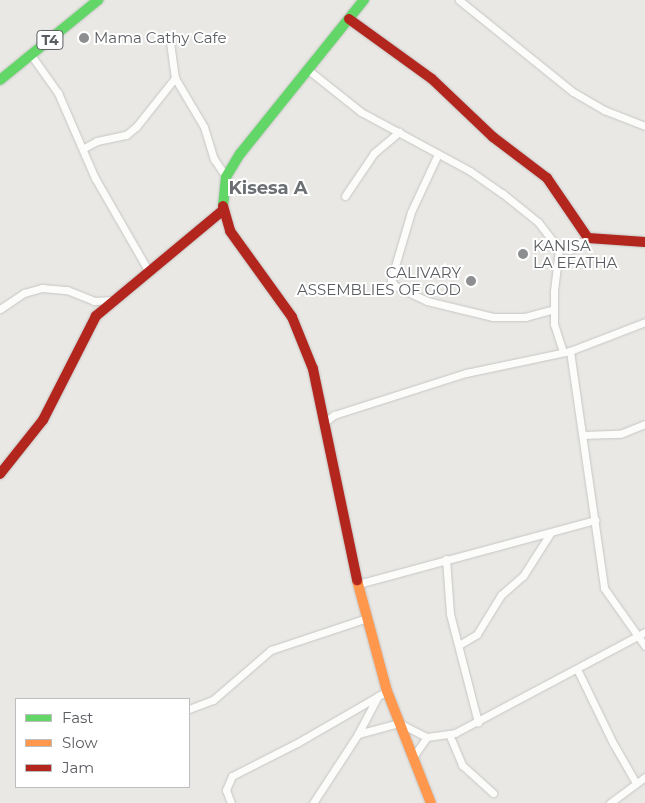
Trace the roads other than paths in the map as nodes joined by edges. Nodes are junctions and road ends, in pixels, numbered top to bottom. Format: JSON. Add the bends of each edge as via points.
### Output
{"nodes":[{"id":1,"x":98,"y":0,"type":"edge"},
{"id":2,"x":364,"y":0,"type":"edge"},
{"id":3,"x":459,"y":0,"type":"edge"},
{"id":4,"x":349,"y":20,"type":"junction"},
{"id":5,"x":169,"y":35,"type":"dead end"},
{"id":6,"x":31,"y":55,"type":"junction"},
{"id":7,"x":307,"y":69,"type":"junction"},
{"id":8,"x":175,"y":78,"type":"junction"},
{"id":9,"x":0,"y":80,"type":"edge"},
{"id":10,"x":385,"y":126,"type":"junction"},
{"id":11,"x":645,"y":126,"type":"edge"},
{"id":12,"x":399,"y":132,"type":"junction"},
{"id":13,"x":387,"y":140,"type":"junction"},
{"id":14,"x":84,"y":148,"type":"junction"},
{"id":15,"x":438,"y":154,"type":"junction"},
{"id":16,"x":226,"y":177,"type":"junction"},
{"id":17,"x":345,"y":196,"type":"dead end"},
{"id":18,"x":222,"y":211,"type":"junction"},
{"id":19,"x":588,"y":238,"type":"junction"},
{"id":20,"x":645,"y":242,"type":"edge"},
{"id":21,"x":559,"y":249,"type":"junction"},
{"id":22,"x":149,"y":272,"type":"junction"},
{"id":23,"x":115,"y":300,"type":"junction"},
{"id":24,"x":554,"y":308,"type":"junction"},
{"id":25,"x":0,"y":309,"type":"edge"},
{"id":26,"x":645,"y":322,"type":"edge"},
{"id":27,"x":566,"y":351,"type":"junction"},
{"id":28,"x":324,"y":423,"type":"junction"},
{"id":29,"x":645,"y":424,"type":"edge"},
{"id":30,"x":583,"y":435,"type":"junction"},
{"id":31,"x":0,"y":474,"type":"edge"},
{"id":32,"x":596,"y":520,"type":"junction"},
{"id":33,"x":551,"y":531,"type":"junction"},
{"id":34,"x":446,"y":559,"type":"junction"},
{"id":35,"x":358,"y":584,"type":"junction"},
{"id":36,"x":366,"y":618,"type":"junction"},
{"id":37,"x":645,"y":632,"type":"edge"},
{"id":38,"x":638,"y":636,"type":"junction"},
{"id":39,"x":460,"y":645,"type":"junction"},
{"id":40,"x":645,"y":646,"type":"edge"},
{"id":41,"x":578,"y":669,"type":"junction"},
{"id":42,"x":383,"y":693,"type":"junction"},
{"id":43,"x":190,"y":709,"type":"edge"},
{"id":44,"x":478,"y":722,"type":"junction"},
{"id":45,"x":399,"y":723,"type":"junction"},
{"id":46,"x":358,"y":734,"type":"junction"},
{"id":47,"x":449,"y":734,"type":"junction"},
{"id":48,"x":428,"y":737,"type":"junction"},
{"id":49,"x":412,"y":760,"type":"junction"},
{"id":50,"x":645,"y":776,"type":"edge"},
{"id":51,"x":636,"y":783,"type":"junction"},
{"id":52,"x":493,"y":793,"type":"dead end"},
{"id":53,"x":231,"y":803,"type":"edge"},
{"id":54,"x":312,"y":803,"type":"edge"},
{"id":55,"x":431,"y":803,"type":"edge"},
{"id":56,"x":610,"y":803,"type":"edge"}],
"edges":[{"from":1,"to":6,"type":"main road","number":"T4"},
{"from":2,"to":4,"type":"main road"},
{"from":3,"to":11,"type":"street","via":[[573,92],[604,110]]},
{"from":4,"to":7,"type":"main road"},
{"from":4,"to":19,"type":"main road","via":[[432,79],[493,137],[548,178]]},
{"from":5,"to":8,"type":"street"},
{"from":6,"to":9,"type":"main road","number":"T4"},
{"from":6,"to":14,"type":"street","via":[[58,94]]},
{"from":7,"to":10,"type":"street","via":[[340,98]]},
{"from":7,"to":16,"type":"main road"},
{"from":8,"to":14,"type":"street","via":[[126,135],[96,141]]},
{"from":8,"to":16,"type":"street","via":[[204,127],[214,159]]},
{"from":10,"to":12,"type":"street"},
{"from":10,"to":13,"type":"street"},
{"from":12,"to":13,"type":"street"},
{"from":12,"to":15,"type":"street"},
{"from":13,"to":17,"type":"street"},
{"from":14,"to":22,"type":"street","via":[[96,178]]},
{"from":15,"to":21,"type":"street","via":[[502,193],[538,222]]},
{"from":15,"to":24,"type":"street","via":[[411,212],[391,280],[394,286],[427,301],[493,318],[525,317]]},
{"from":16,"to":18,"type":"main road"},
{"from":18,"to":22,"type":"main road"},
{"from":18,"to":28,"type":"main road","via":[[246,256],[292,318],[313,369]]},
{"from":19,"to":20,"type":"main road"},
{"from":19,"to":21,"type":"street","via":[[570,250]]},
{"from":21,"to":24,"type":"street"},
{"from":22,"to":23,"type":"main road"},
{"from":23,"to":25,"type":"street","via":[[103,302],[67,290],[42,288],[24,293]]},
{"from":23,"to":31,"type":"main road","via":[[96,316],[43,420],[24,448]]},
{"from":24,"to":27,"type":"street","via":[[554,324]]},
{"from":26,"to":27,"type":"street"},
{"from":27,"to":28,"type":"street","via":[[466,373],[334,415]]},
{"from":27,"to":30,"type":"street"},
{"from":28,"to":35,"type":"main road"},
{"from":29,"to":30,"type":"street","via":[[620,434]]},
{"from":30,"to":32,"type":"street"},
{"from":32,"to":33,"type":"street"},
{"from":32,"to":38,"type":"street","via":[[604,588]]},
{"from":33,"to":34,"type":"street"},
{"from":33,"to":39,"type":"street","via":[[523,576],[501,595],[477,634]]},
{"from":34,"to":35,"type":"street"},
{"from":34,"to":39,"type":"street","via":[[450,614]]},
{"from":35,"to":36,"type":"main road"},
{"from":36,"to":42,"type":"main road"},
{"from":36,"to":43,"type":"street","via":[[271,650],[213,700]]},
{"from":37,"to":38,"type":"street"},
{"from":38,"to":40,"type":"street"},
{"from":38,"to":41,"type":"street"},
{"from":39,"to":44,"type":"street"},
{"from":41,"to":44,"type":"street"},
{"from":41,"to":51,"type":"street"},
{"from":42,"to":45,"type":"main road"},
{"from":42,"to":46,"type":"street"},
{"from":42,"to":53,"type":"street","via":[[232,776],[226,790]]},
{"from":44,"to":47,"type":"street"},
{"from":45,"to":46,"type":"street"},
{"from":45,"to":48,"type":"street"},
{"from":45,"to":49,"type":"main road"},
{"from":46,"to":54,"type":"street"},
{"from":47,"to":48,"type":"street"},
{"from":47,"to":52,"type":"street","via":[[462,765]]},
{"from":48,"to":49,"type":"street"},
{"from":49,"to":55,"type":"main road"},
{"from":50,"to":51,"type":"street"},
{"from":51,"to":56,"type":"street"}]}
